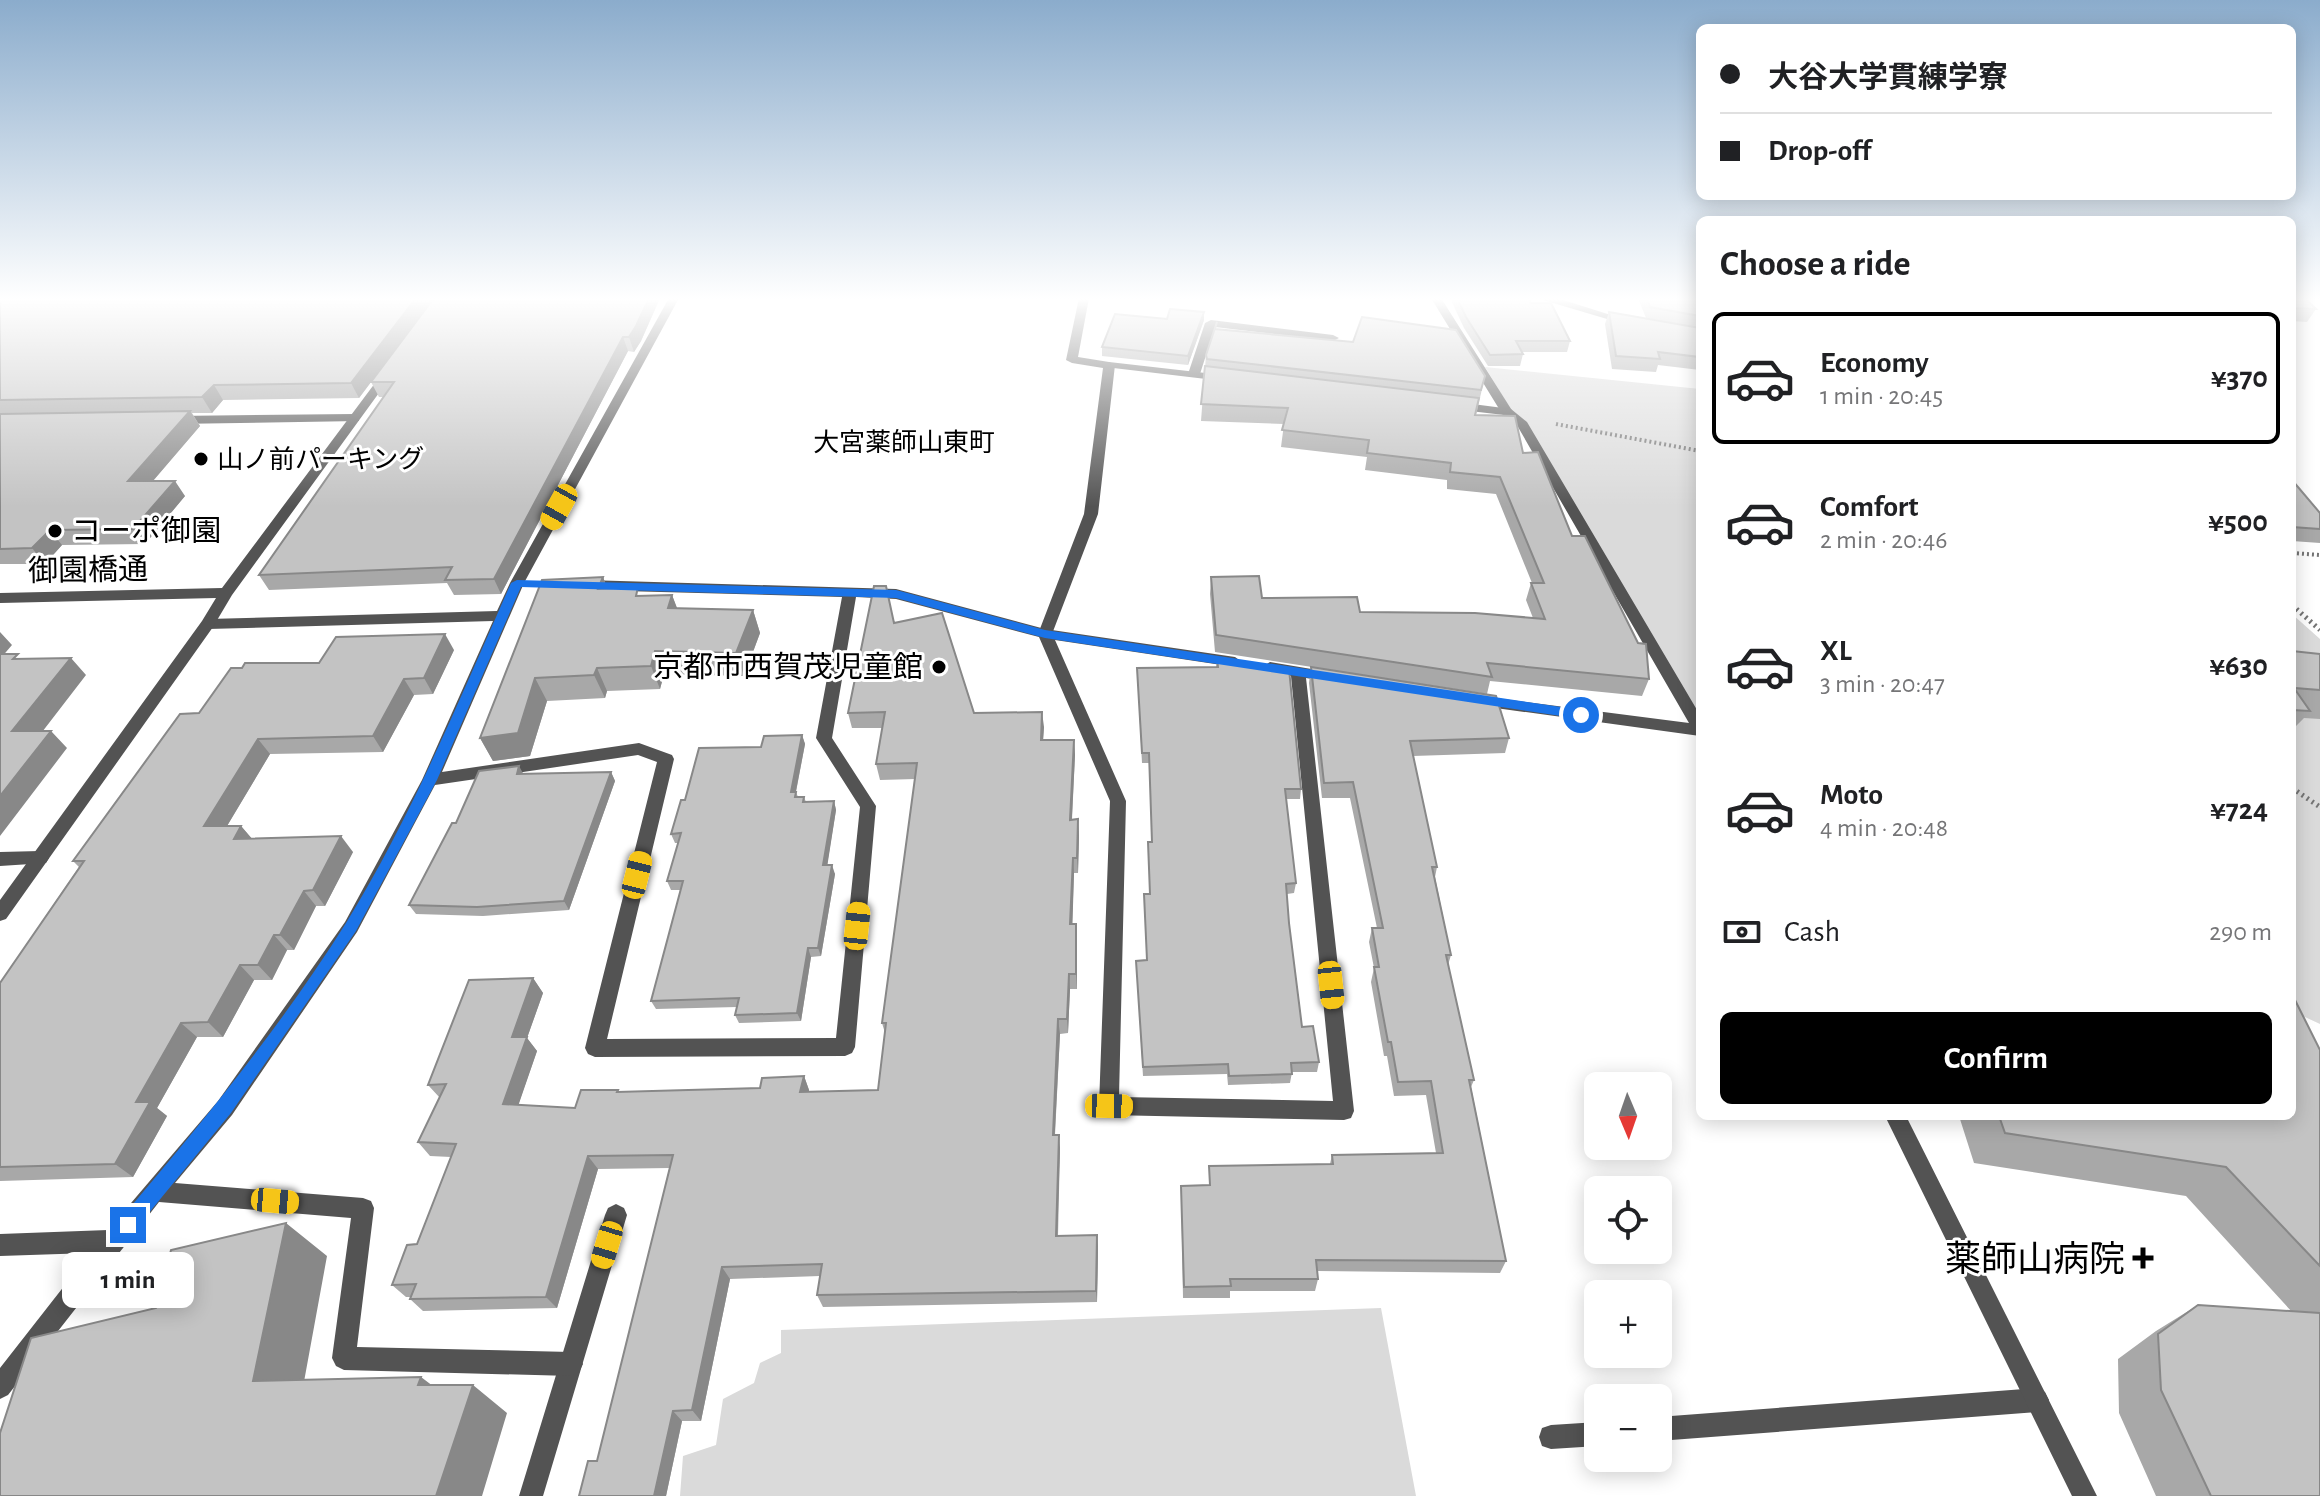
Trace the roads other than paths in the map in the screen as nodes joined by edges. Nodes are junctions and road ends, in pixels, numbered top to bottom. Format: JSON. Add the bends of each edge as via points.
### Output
{"nodes":[{"id":1,"x":392,"y":368,"type":"edge"},
{"id":2,"x":638,"y":368,"type":"edge"},
{"id":3,"x":1109,"y":368,"type":"edge"},
{"id":4,"x":1136,"y":368,"type":"edge"},
{"id":5,"x":1196,"y":368,"type":"edge"},
{"id":6,"x":1479,"y":368,"type":"edge"},
{"id":7,"x":1194,"y":374,"type":"junction"},
{"id":8,"x":1241,"y":380,"type":"edge"},
{"id":9,"x":1444,"y":404,"type":"edge"},
{"id":10,"x":1508,"y":414,"type":"junction"},
{"id":11,"x":355,"y":418,"type":"junction"},
{"id":12,"x":153,"y":420,"type":"edge"},
{"id":13,"x":564,"y":585,"type":"edge"},
{"id":14,"x":226,"y":593,"type":"junction"},
{"id":15,"x":850,"y":593,"type":"junction"},
{"id":16,"x":0,"y":598,"type":"edge"},
{"id":17,"x":502,"y":616,"type":"junction"},
{"id":18,"x":208,"y":624,"type":"junction"},
{"id":19,"x":1045,"y":634,"type":"junction"},
{"id":20,"x":1298,"y":672,"type":"junction"},
{"id":21,"x":1343,"y":679,"type":"edge"},
{"id":22,"x":1463,"y":698,"type":"edge"},
{"id":23,"x":1696,"y":722,"type":"edge"},
{"id":24,"x":1696,"y":728,"type":"edge"},
{"id":25,"x":430,"y":780,"type":"junction"},
{"id":26,"x":40,"y":858,"type":"junction"},
{"id":27,"x":0,"y":859,"type":"edge"},
{"id":28,"x":0,"y":914,"type":"edge"},
{"id":29,"x":1897,"y":1120,"type":"edge"},
{"id":30,"x":157,"y":1192,"type":"junction"},
{"id":31,"x":616,"y":1215,"type":"dead end"},
{"id":32,"x":113,"y":1241,"type":"junction"},
{"id":33,"x":0,"y":1245,"type":"edge"},
{"id":34,"x":571,"y":1364,"type":"junction"},
{"id":35,"x":0,"y":1387,"type":"edge"},
{"id":36,"x":2037,"y":1400,"type":"junction"},
{"id":37,"x":1672,"y":1428,"type":"edge"},
{"id":38,"x":1584,"y":1435,"type":"edge"},
{"id":39,"x":1551,"y":1437,"type":"dead end"},
{"id":40,"x":531,"y":1496,"type":"edge"},
{"id":41,"x":2085,"y":1496,"type":"edge"}],
"edges":[{"from":1,"to":11,"type":"street"},
{"from":2,"to":17,"type":"street","via":[[525,584]]},
{"from":3,"to":19,"type":"street","via":[[1091,514]]},
{"from":4,"to":7,"type":"street"},
{"from":5,"to":7,"type":"street"},
{"from":6,"to":10,"type":"street"},
{"from":7,"to":8,"type":"street"},
{"from":9,"to":10,"type":"street"},
{"from":10,"to":23,"type":"street","via":[[1523,425]]},
{"from":11,"to":12,"type":"street"},
{"from":11,"to":14,"type":"street"},
{"from":13,"to":15,"type":"street"},
{"from":14,"to":16,"type":"street","name":"御園橋通"},
{"from":14,"to":18,"type":"street"},
{"from":15,"to":19,"type":"street","via":[[896,594]]},
{"from":15,"to":25,"type":"street","via":[[824,738],[868,806],[845,1047],[595,1048],[666,759],[639,749]]},
{"from":17,"to":18,"type":"street"},
{"from":17,"to":25,"type":"street"},
{"from":18,"to":26,"type":"street"},
{"from":19,"to":20,"type":"street"},
{"from":19,"to":20,"type":"street","via":[[1118,801],[1109,1106],[1344,1111]]},
{"from":20,"to":21,"type":"street"},
{"from":22,"to":24,"type":"street"},
{"from":25,"to":30,"type":"street","via":[[351,927],[225,1108]]},
{"from":26,"to":27,"type":"street"},
{"from":26,"to":28,"type":"street"},
{"from":29,"to":36,"type":"street"},
{"from":30,"to":32,"type":"street"},
{"from":30,"to":34,"type":"street","via":[[363,1208],[344,1358]]},
{"from":31,"to":34,"type":"street"},
{"from":32,"to":33,"type":"street"},
{"from":32,"to":35,"type":"street"},
{"from":34,"to":40,"type":"street"},
{"from":36,"to":37,"type":"street"},
{"from":36,"to":41,"type":"street"},
{"from":38,"to":39,"type":"street"}]}
